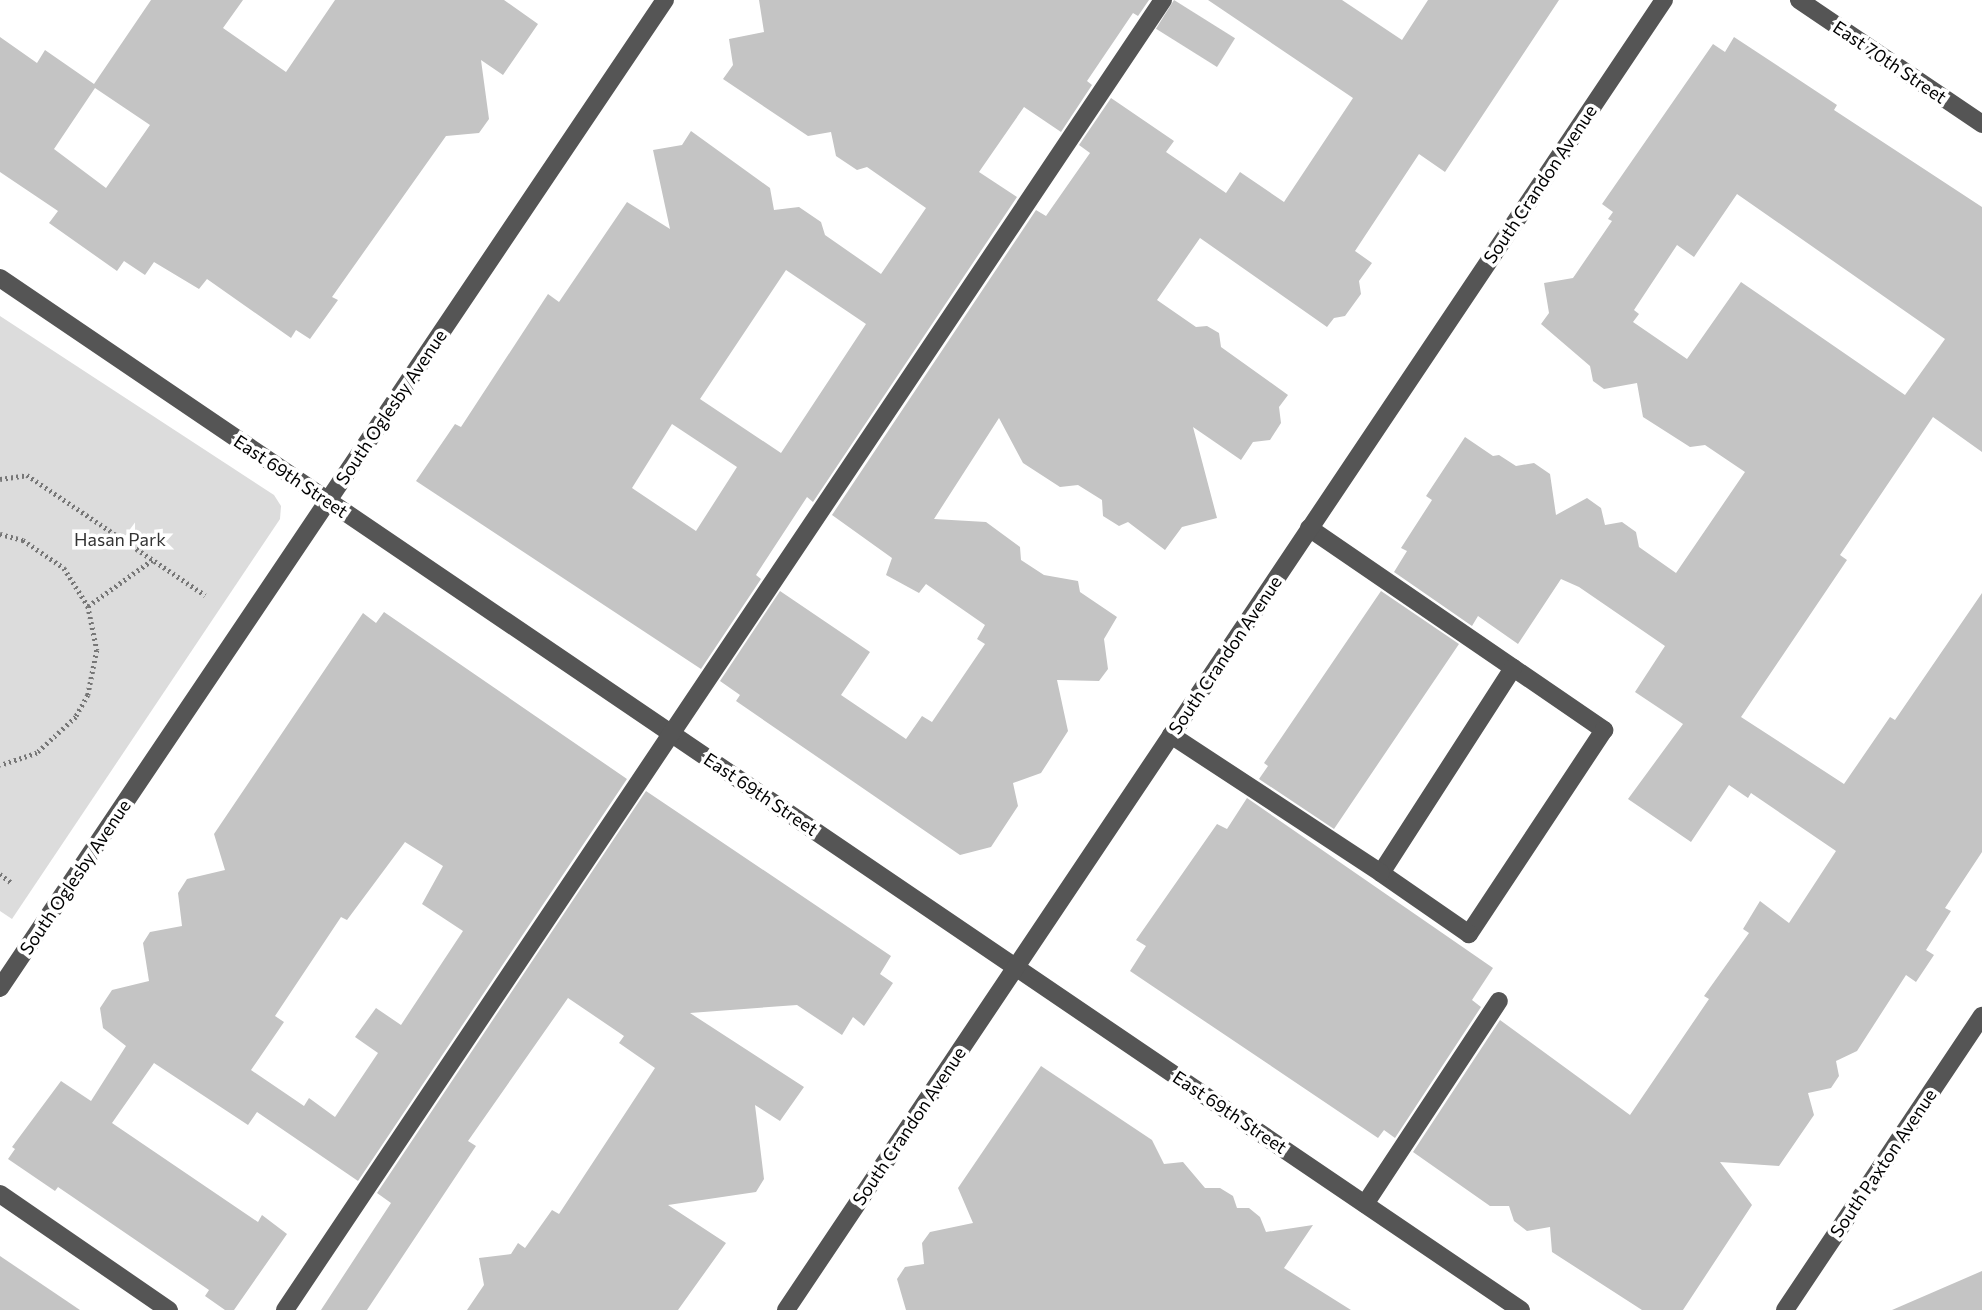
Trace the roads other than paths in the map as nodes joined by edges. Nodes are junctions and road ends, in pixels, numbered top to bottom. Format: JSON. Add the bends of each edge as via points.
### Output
{"nodes":[{"id":1,"x":665,"y":0,"type":"edge"},
{"id":2,"x":1163,"y":0,"type":"edge"},
{"id":3,"x":1664,"y":0,"type":"edge"},
{"id":4,"x":1799,"y":0,"type":"edge"},
{"id":5,"x":1982,"y":124,"type":"edge"},
{"id":6,"x":0,"y":278,"type":"edge"},
{"id":7,"x":328,"y":501,"type":"junction"},
{"id":8,"x":1309,"y":528,"type":"junction"},
{"id":9,"x":1513,"y":668,"type":"junction"},
{"id":10,"x":672,"y":734,"type":"junction"},
{"id":11,"x":1171,"y":735,"type":"junction"},
{"id":12,"x":1381,"y":873,"type":"junction"},
{"id":13,"x":1016,"y":967,"type":"junction"},
{"id":14,"x":0,"y":988,"type":"edge"},
{"id":15,"x":1499,"y":1001,"type":"dead end"},
{"id":16,"x":1982,"y":1016,"type":"edge"},
{"id":17,"x":0,"y":1194,"type":"edge"},
{"id":18,"x":1364,"y":1204,"type":"junction"},
{"id":19,"x":169,"y":1310,"type":"edge"},
{"id":20,"x":285,"y":1310,"type":"edge"},
{"id":21,"x":786,"y":1310,"type":"edge"},
{"id":22,"x":1521,"y":1310,"type":"edge"},
{"id":23,"x":1785,"y":1310,"type":"edge"}],
"edges":[{"from":1,"to":7,"type":"street","name":"South Oglesby Avenue"},
{"from":2,"to":10,"type":"street"},
{"from":3,"to":8,"type":"street","name":"South Crandon Avenue"},
{"from":4,"to":5,"type":"street","name":"East 70th Street"},
{"from":6,"to":7,"type":"street","name":"East 69th Street"},
{"from":7,"to":10,"type":"street","name":"East 69th Street"},
{"from":7,"to":14,"type":"street","name":"South Oglesby Avenue"},
{"from":8,"to":9,"type":"street"},
{"from":8,"to":11,"type":"street","name":"South Crandon Avenue"},
{"from":9,"to":12,"type":"street"},
{"from":9,"to":12,"type":"street","via":[[1604,730],[1469,934]]},
{"from":10,"to":13,"type":"street","name":"East 69th Street"},
{"from":10,"to":20,"type":"street"},
{"from":11,"to":12,"type":"street"},
{"from":11,"to":13,"type":"street","name":"South Crandon Avenue"},
{"from":13,"to":18,"type":"street","name":"East 69th Street"},
{"from":13,"to":21,"type":"street","name":"South Crandon Avenue"},
{"from":15,"to":18,"type":"street"},
{"from":16,"to":23,"type":"street","name":"South Paxton Avenue"},
{"from":17,"to":19,"type":"street"},
{"from":18,"to":22,"type":"street","name":"East 69th Street"}]}
